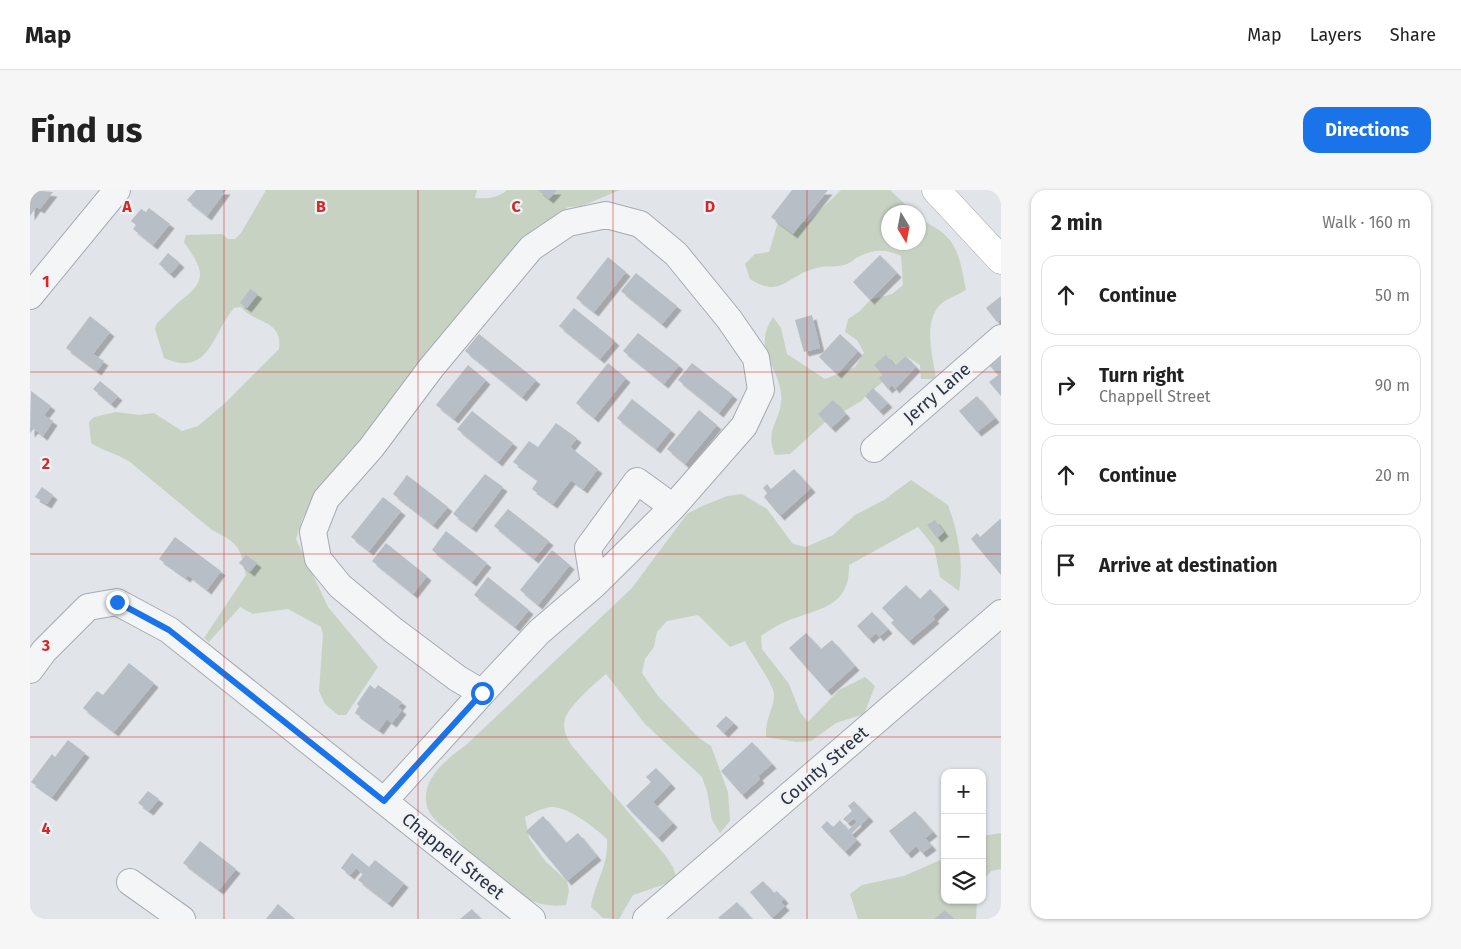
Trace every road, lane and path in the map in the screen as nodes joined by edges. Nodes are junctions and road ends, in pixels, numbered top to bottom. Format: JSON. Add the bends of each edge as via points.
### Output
{"nodes":[{"id":1,"x":117,"y":190,"type":"edge"},
{"id":2,"x":936,"y":190,"type":"edge"},
{"id":3,"x":1001,"y":260,"type":"edge"},
{"id":4,"x":30,"y":296,"type":"edge"},
{"id":5,"x":1001,"y":338,"type":"edge"},
{"id":6,"x":874,"y":449,"type":"dead end"},
{"id":7,"x":673,"y":507,"type":"junction"},
{"id":8,"x":594,"y":585,"type":"junction"},
{"id":9,"x":1001,"y":613,"type":"edge"},
{"id":10,"x":30,"y":670,"type":"edge"},
{"id":11,"x":482,"y":693,"type":"junction"},
{"id":12,"x":384,"y":801,"type":"junction"},
{"id":13,"x":130,"y":882,"type":"dead end"},
{"id":14,"x":657,"y":916,"type":"edge"},
{"id":15,"x":182,"y":919,"type":"edge"},
{"id":16,"x":532,"y":919,"type":"edge"}],
"edges":[{"from":1,"to":4,"type":"street"},
{"from":2,"to":3,"type":"main road"},
{"from":5,"to":6,"type":"street","name":"Jerry Lane"},
{"from":7,"to":8,"type":"street"},
{"from":7,"to":8,"type":"street","via":[[637,481],[588,548]]},
{"from":7,"to":11,"type":"street","via":[[744,426],[761,390],[756,358],[676,254],[640,224],[606,215],[568,223],[531,248],[490,296],[371,448],[326,499],[313,532],[318,560],[340,586],[393,630]]},
{"from":8,"to":11,"type":"street","via":[[540,632]]},
{"from":9,"to":14,"type":"street","name":"County Street"},
{"from":10,"to":12,"type":"street","name":"Chappell Street","via":[[88,607],[117,602],[161,626]]},
{"from":11,"to":12,"type":"street"},
{"from":12,"to":16,"type":"street","name":"Chappell Street"},
{"from":13,"to":15,"type":"street"}]}
